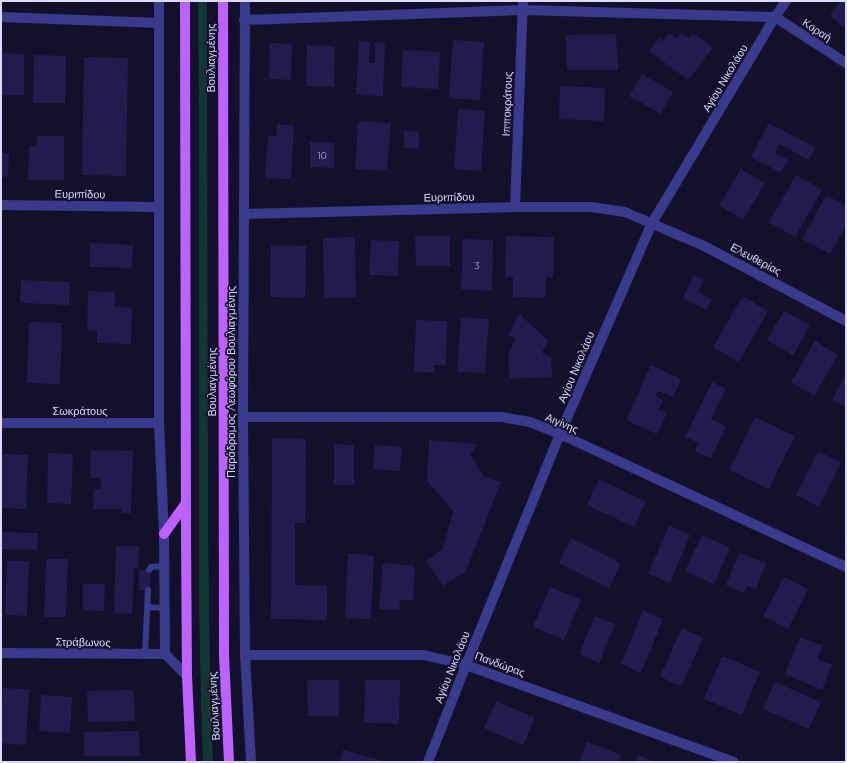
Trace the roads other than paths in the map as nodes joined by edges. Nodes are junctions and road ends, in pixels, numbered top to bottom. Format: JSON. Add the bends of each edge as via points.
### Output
{"nodes":[{"id":1,"x":159,"y":1,"type":"edge"},
{"id":2,"x":185,"y":1,"type":"edge"},
{"id":3,"x":223,"y":1,"type":"edge"},
{"id":4,"x":245,"y":1,"type":"edge"},
{"id":5,"x":786,"y":1,"type":"edge"},
{"id":6,"x":523,"y":6,"type":"edge"},
{"id":7,"x":1,"y":17,"type":"edge"},
{"id":8,"x":775,"y":17,"type":"junction"},
{"id":9,"x":244,"y":20,"type":"junction"},
{"id":10,"x":159,"y":23,"type":"junction"},
{"id":11,"x":846,"y":63,"type":"edge"},
{"id":12,"x":1,"y":205,"type":"edge"},
{"id":13,"x":159,"y":207,"type":"junction"},
{"id":14,"x":514,"y":207,"type":"junction"},
{"id":15,"x":244,"y":214,"type":"junction"},
{"id":16,"x":652,"y":223,"type":"junction"},
{"id":17,"x":846,"y":321,"type":"edge"},
{"id":18,"x":243,"y":417,"type":"junction"},
{"id":19,"x":1,"y":423,"type":"edge"},
{"id":20,"x":159,"y":423,"type":"junction"},
{"id":21,"x":560,"y":434,"type":"junction"},
{"id":22,"x":186,"y":503,"type":"junction"},
{"id":23,"x":164,"y":534,"type":"junction"},
{"id":24,"x":164,"y":566,"type":"junction"},
{"id":25,"x":846,"y":567,"type":"edge"},
{"id":26,"x":149,"y":570,"type":"dead end"},
{"id":27,"x":148,"y":590,"type":"dead end"},
{"id":28,"x":147,"y":607,"type":"junction"},
{"id":29,"x":164,"y":608,"type":"junction"},
{"id":30,"x":1,"y":653,"type":"edge"},
{"id":31,"x":145,"y":654,"type":"junction"},
{"id":32,"x":165,"y":654,"type":"junction"},
{"id":33,"x":245,"y":655,"type":"junction"},
{"id":34,"x":466,"y":665,"type":"junction"},
{"id":35,"x":187,"y":676,"type":"junction"},
{"id":36,"x":191,"y":762,"type":"edge"},
{"id":37,"x":229,"y":762,"type":"edge"},
{"id":38,"x":251,"y":762,"type":"edge"},
{"id":39,"x":428,"y":762,"type":"edge"},
{"id":40,"x":734,"y":762,"type":"edge"}],
"edges":[{"from":1,"to":10,"type":"street"},
{"from":2,"to":22,"type":"main road"},
{"from":3,"to":37,"type":"main road","name":"Βουλιαγμένης","via":[[224,655]]},
{"from":4,"to":9,"type":"street","name":"Παράδρομος Λεωφόρου Βουλιαγμένης"},
{"from":5,"to":8,"type":"street","name":"Αγίου Νικολάου"},
{"from":6,"to":8,"type":"street"},
{"from":6,"to":9,"type":"street"},
{"from":6,"to":14,"type":"street","name":"Ιπποκράτους"},
{"from":7,"to":10,"type":"street"},
{"from":8,"to":11,"type":"street","name":"Κοραή"},
{"from":8,"to":16,"type":"street","name":"Αγίου Νικολάου"},
{"from":9,"to":15,"type":"street","name":"Παράδρομος Λεωφόρου Βουλιαγμένης"},
{"from":10,"to":13,"type":"street"},
{"from":12,"to":13,"type":"street","name":"Ευριπίδου"},
{"from":13,"to":20,"type":"street"},
{"from":14,"to":15,"type":"street","name":"Ευριπίδου"},
{"from":14,"to":16,"type":"street","name":"Ευριπίδου","via":[[591,207],[625,212]]},
{"from":15,"to":18,"type":"street","name":"Παράδρομος Λεωφόρου Βουλιαγμένης"},
{"from":16,"to":17,"type":"street","name":"Ελευθερίας","via":[[704,246]]},
{"from":16,"to":21,"type":"street","name":"Αγίου Νικολάου"},
{"from":18,"to":21,"type":"street","name":"Αιγίνης","via":[[502,417],[530,422]]},
{"from":18,"to":33,"type":"street","name":"Παράδρομος Λεωφόρου Βουλιαγμένης"},
{"from":19,"to":20,"type":"street","name":"Σωκράτους"},
{"from":20,"to":23,"type":"street"},
{"from":21,"to":25,"type":"street","name":"Αιγίνης"},
{"from":21,"to":34,"type":"street","name":"Αγίου Νικολάου"},
{"from":22,"to":23,"type":"main road"},
{"from":22,"to":35,"type":"main road"},
{"from":23,"to":24,"type":"street"},
{"from":24,"to":26,"type":"lane","via":[[151,567]]},
{"from":24,"to":29,"type":"street"},
{"from":27,"to":28,"type":"lane"},
{"from":28,"to":29,"type":"lane"},
{"from":28,"to":31,"type":"lane"},
{"from":29,"to":32,"type":"street"},
{"from":30,"to":31,"type":"street","name":"Στράβωνος"},
{"from":31,"to":32,"type":"street","name":"Στράβωνος"},
{"from":32,"to":35,"type":"street"},
{"from":33,"to":34,"type":"street","name":"Πανδώρας","via":[[424,655]]},
{"from":33,"to":38,"type":"street","name":"Παράδρομος Λεωφόρου Βουλιαγμένης"},
{"from":34,"to":39,"type":"street","name":"Αγίου Νικολάου"},
{"from":34,"to":40,"type":"street","name":"Πανδώρας"},
{"from":35,"to":36,"type":"main road"}]}
